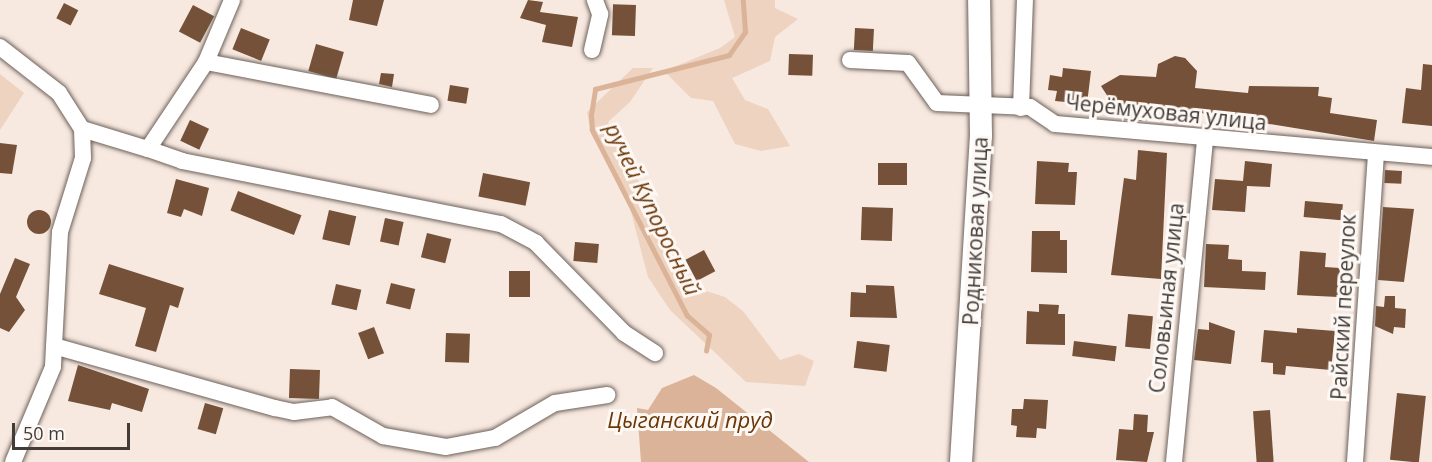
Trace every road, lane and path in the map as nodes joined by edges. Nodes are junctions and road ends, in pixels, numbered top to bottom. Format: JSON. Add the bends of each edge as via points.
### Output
{"nodes":[{"id":1,"x":232,"y":0,"type":"edge"},
{"id":2,"x":595,"y":0,"type":"edge"},
{"id":3,"x":979,"y":0,"type":"edge"},
{"id":4,"x":1025,"y":0,"type":"edge"},
{"id":5,"x":0,"y":47,"type":"edge"},
{"id":6,"x":592,"y":51,"type":"dead end"},
{"id":7,"x":850,"y":60,"type":"dead end"},
{"id":8,"x":206,"y":62,"type":"junction"},
{"id":9,"x":431,"y":105,"type":"dead end"},
{"id":10,"x":982,"y":108,"type":"junction"},
{"id":11,"x":1021,"y":108,"type":"junction"},
{"id":12,"x":82,"y":129,"type":"junction"},
{"id":13,"x":1205,"y":139,"type":"junction"},
{"id":14,"x":148,"y":149,"type":"junction"},
{"id":15,"x":1376,"y":154,"type":"junction"},
{"id":16,"x":1432,"y":157,"type":"edge"},
{"id":17,"x":54,"y":346,"type":"junction"},
{"id":18,"x":655,"y":353,"type":"dead end"},
{"id":19,"x":607,"y":395,"type":"dead end"},
{"id":20,"x":13,"y":462,"type":"edge"},
{"id":21,"x":961,"y":462,"type":"edge"},
{"id":22,"x":1174,"y":462,"type":"edge"},
{"id":23,"x":1355,"y":462,"type":"edge"}],
"edges":[{"from":1,"to":8,"type":"street"},
{"from":2,"to":6,"type":"street","via":[[600,14]]},
{"from":3,"to":10,"type":"main road","name":"Родниковая улица"},
{"from":4,"to":11,"type":"street"},
{"from":5,"to":12,"type":"street","via":[[59,93]]},
{"from":7,"to":10,"type":"street","name":"Черёмуховая улица","via":[[908,63],[937,103]]},
{"from":8,"to":9,"type":"street"},
{"from":8,"to":14,"type":"street"},
{"from":10,"to":11,"type":"street","name":"Черёмуховая улица"},
{"from":10,"to":21,"type":"main road","name":"Родниковая улица"},
{"from":11,"to":13,"type":"street","name":"Черёмуховая улица","via":[[1030,107],[1055,124]]},
{"from":12,"to":14,"type":"street"},
{"from":12,"to":17,"type":"street","via":[[83,158],[60,232]]},
{"from":13,"to":15,"type":"street","name":"Черёмуховая улица"},
{"from":13,"to":22,"type":"street","name":"Соловьиная улица"},
{"from":14,"to":18,"type":"street","via":[[182,161],[501,224],[536,243],[624,333]]},
{"from":15,"to":16,"type":"street","name":"Черёмуховая улица"},
{"from":15,"to":23,"type":"street","name":"Райский переулок"},
{"from":17,"to":19,"type":"street","via":[[285,410],[332,407],[383,436],[446,447],[495,438],[555,403]]},
{"from":17,"to":20,"type":"street","via":[[52,367]]}]}
